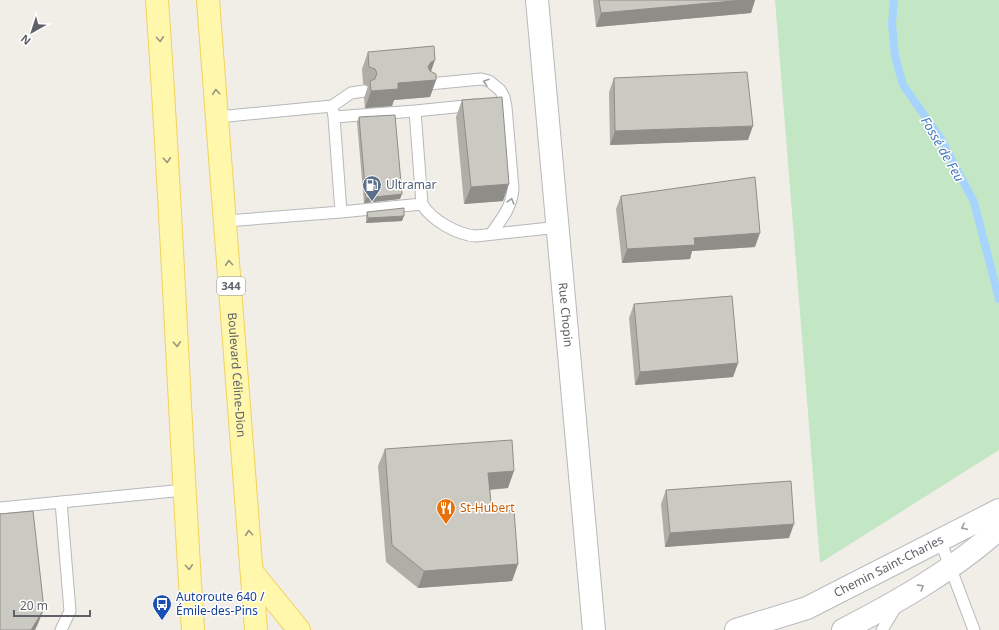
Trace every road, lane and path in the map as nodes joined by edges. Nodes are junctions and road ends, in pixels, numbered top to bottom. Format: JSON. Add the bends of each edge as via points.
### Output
{"nodes":[{"id":1,"x":157,"y":0,"type":"edge"},
{"id":2,"x":208,"y":0,"type":"edge"},
{"id":3,"x":538,"y":0,"type":"edge"},
{"id":4,"x":429,"y":84,"type":"edge"},
{"id":5,"x":364,"y":91,"type":"dead end"},
{"id":6,"x":506,"y":103,"type":"junction"},
{"id":7,"x":415,"y":110,"type":"junction"},
{"id":8,"x":333,"y":111,"type":"junction"},
{"id":9,"x":218,"y":117,"type":"junction"},
{"id":10,"x":422,"y":204,"type":"junction"},
{"id":11,"x":341,"y":212,"type":"junction"},
{"id":12,"x":226,"y":221,"type":"junction"},
{"id":13,"x":559,"y":227,"type":"junction"},
{"id":14,"x":491,"y":234,"type":"junction"},
{"id":15,"x":184,"y":490,"type":"junction"},
{"id":16,"x":62,"y":502,"type":"junction"},
{"id":17,"x":0,"y":508,"type":"edge"},
{"id":18,"x":999,"y":510,"type":"edge"},
{"id":19,"x":999,"y":529,"type":"edge"},
{"id":20,"x":940,"y":540,"type":"junction"},
{"id":21,"x":951,"y":568,"type":"junction"},
{"id":22,"x":252,"y":572,"type":"junction"},
{"id":23,"x":900,"y":600,"type":"junction"},
{"id":24,"x":779,"y":624,"type":"edge"},
{"id":25,"x":61,"y":630,"type":"edge"},
{"id":26,"x":193,"y":630,"type":"edge"},
{"id":27,"x":256,"y":630,"type":"edge"},
{"id":28,"x":299,"y":630,"type":"edge"},
{"id":29,"x":594,"y":630,"type":"edge"},
{"id":30,"x":736,"y":630,"type":"edge"},
{"id":31,"x":843,"y":630,"type":"edge"},
{"id":32,"x":882,"y":630,"type":"edge"},
{"id":33,"x":974,"y":630,"type":"edge"}],
"edges":[{"from":1,"to":15,"type":"main road","one_way":true},
{"from":9,"to":2,"type":"main road","name":"Boulevard Céline-Dion","number":"344","one_way":true},
{"from":3,"to":13,"type":"street","name":"Rue Chopin"},
{"from":6,"to":4,"type":"lane","one_way":true,"via":[[500,90],[489,81]]},
{"from":5,"to":8,"type":"lane","via":[[351,93]]},
{"from":6,"to":7,"type":"lane"},
{"from":14,"to":6,"type":"lane","one_way":true,"via":[[511,205],[512,198]]},
{"from":7,"to":8,"type":"lane"},
{"from":7,"to":10,"type":"lane"},
{"from":8,"to":9,"type":"lane"},
{"from":8,"to":11,"type":"lane"},
{"from":9,"to":12,"type":"main road","name":"Boulevard Céline-Dion","number":"344"},
{"from":10,"to":11,"type":"lane"},
{"from":10,"to":14,"type":"lane","via":[[431,215],[456,230],[469,235]]},
{"from":11,"to":12,"type":"lane"},
{"from":22,"to":12,"type":"main road","name":"Boulevard Céline-Dion","number":"344","one_way":true},
{"from":13,"to":14,"type":"lane"},
{"from":13,"to":29,"type":"street","name":"Rue Chopin"},
{"from":15,"to":16,"type":"lane"},
{"from":15,"to":26,"type":"main road","one_way":true},
{"from":16,"to":17,"type":"lane"},
{"from":16,"to":25,"type":"lane","via":[[70,611]]},
{"from":18,"to":20,"type":"street","name":"Chemin Saint-Charles","one_way":true},
{"from":19,"to":21,"type":"street"},
{"from":20,"to":21,"type":"lane"},
{"from":20,"to":24,"type":"street","name":"Chemin Saint-Charles"},
{"from":23,"to":21,"type":"street","one_way":true},
{"from":21,"to":33,"type":"lane"},
{"from":22,"to":27,"type":"main road","name":"Boulevard Céline-Dion"},
{"from":22,"to":28,"type":"main road"},
{"from":23,"to":31,"type":"street"},
{"from":23,"to":32,"type":"lane"},
{"from":24,"to":30,"type":"street","name":"Chemin Saint-Charles"}]}
